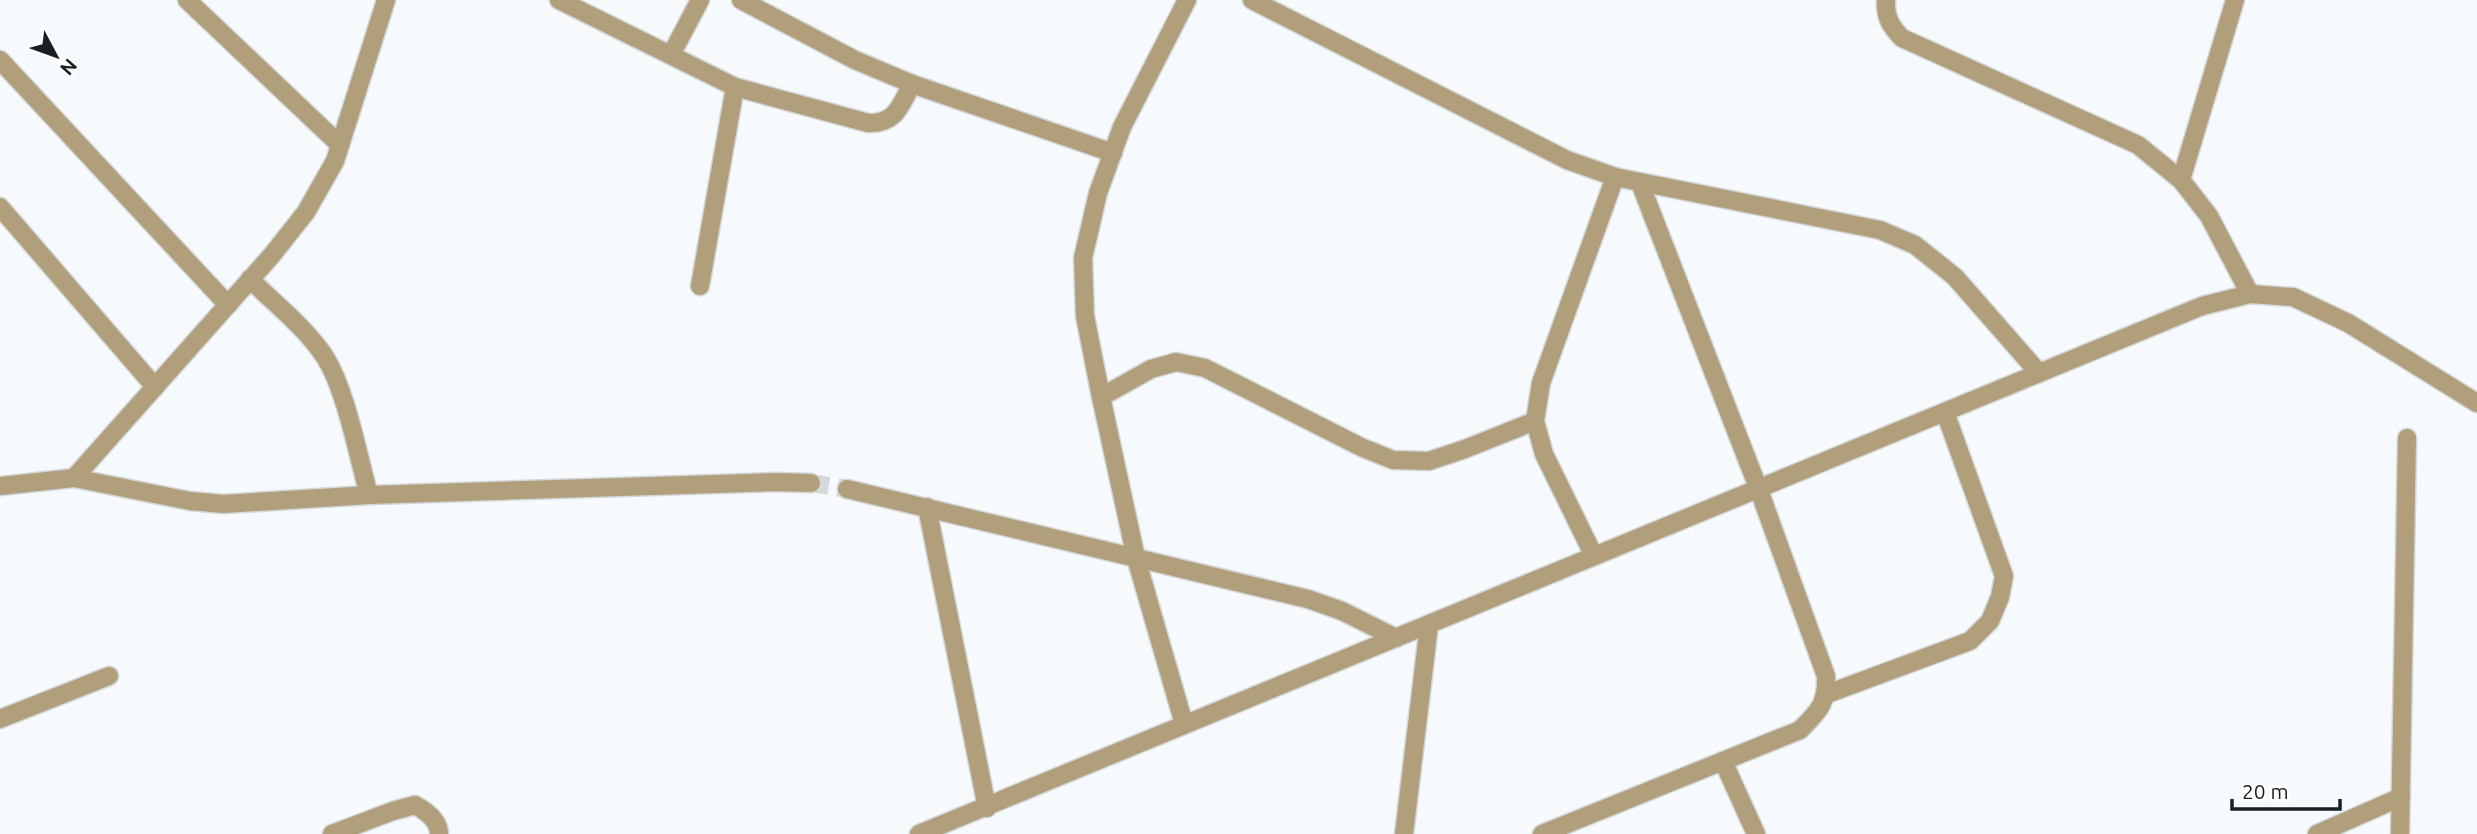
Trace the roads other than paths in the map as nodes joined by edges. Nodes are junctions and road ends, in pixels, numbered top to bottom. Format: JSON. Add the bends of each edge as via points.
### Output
{"nodes":[{"id":1,"x":187,"y":0,"type":"edge"},
{"id":2,"x":386,"y":0,"type":"edge"},
{"id":3,"x":559,"y":0,"type":"edge"},
{"id":4,"x":699,"y":0,"type":"edge"},
{"id":5,"x":741,"y":0,"type":"edge"},
{"id":6,"x":1187,"y":0,"type":"edge"},
{"id":7,"x":1251,"y":0,"type":"edge"},
{"id":8,"x":1886,"y":0,"type":"edge"},
{"id":9,"x":2235,"y":0,"type":"edge"},
{"id":10,"x":671,"y":55,"type":"junction"},
{"id":11,"x":0,"y":60,"type":"edge"},
{"id":12,"x":912,"y":84,"type":"junction"},
{"id":13,"x":735,"y":87,"type":"junction"},
{"id":14,"x":340,"y":145,"type":"junction"},
{"id":15,"x":1113,"y":153,"type":"junction"},
{"id":16,"x":1615,"y":177,"type":"junction"},
{"id":17,"x":2181,"y":180,"type":"junction"},
{"id":18,"x":1640,"y":183,"type":"junction"},
{"id":19,"x":0,"y":207,"type":"edge"},
{"id":20,"x":250,"y":279,"type":"junction"},
{"id":21,"x":700,"y":286,"type":"dead end"},
{"id":22,"x":2250,"y":294,"type":"junction"},
{"id":23,"x":228,"y":305,"type":"junction"},
{"id":24,"x":2039,"y":373,"type":"junction"},
{"id":25,"x":155,"y":387,"type":"junction"},
{"id":26,"x":1101,"y":397,"type":"junction"},
{"id":27,"x":2477,"y":403,"type":"edge"},
{"id":28,"x":1945,"y":411,"type":"junction"},
{"id":29,"x":1535,"y":421,"type":"junction"},
{"id":30,"x":2407,"y":438,"type":"dead end"},
{"id":31,"x":74,"y":478,"type":"junction"},
{"id":32,"x":811,"y":483,"type":"tunnel mouth"},
{"id":33,"x":0,"y":486,"type":"edge"},
{"id":34,"x":848,"y":489,"type":"tunnel mouth"},
{"id":35,"x":1759,"y":490,"type":"junction"},
{"id":36,"x":369,"y":495,"type":"junction"},
{"id":37,"x":927,"y":507,"type":"junction"},
{"id":38,"x":1594,"y":556,"type":"junction"},
{"id":39,"x":1136,"y":558,"type":"junction"},
{"id":40,"x":1429,"y":625,"type":"junction"},
{"id":41,"x":1396,"y":638,"type":"junction"},
{"id":42,"x":110,"y":676,"type":"dead end"},
{"id":43,"x":1827,"y":694,"type":"junction"},
{"id":44,"x":0,"y":719,"type":"edge"},
{"id":45,"x":1184,"y":724,"type":"junction"},
{"id":46,"x":1723,"y":761,"type":"junction"},
{"id":47,"x":2401,"y":797,"type":"junction"},
{"id":48,"x":987,"y":808,"type":"junction"},
{"id":49,"x":332,"y":834,"type":"edge"},
{"id":50,"x":439,"y":834,"type":"edge"},
{"id":51,"x":919,"y":834,"type":"edge"},
{"id":52,"x":1404,"y":834,"type":"edge"},
{"id":53,"x":1542,"y":834,"type":"edge"},
{"id":54,"x":1756,"y":834,"type":"edge"},
{"id":55,"x":2317,"y":834,"type":"edge"},
{"id":56,"x":2400,"y":834,"type":"edge"}],
"edges":[{"from":1,"to":14,"type":"street"},
{"from":2,"to":14,"type":"street"},
{"from":3,"to":10,"type":"street"},
{"from":4,"to":10,"type":"street"},
{"from":5,"to":12,"type":"street","via":[[855,60]]},
{"from":6,"to":15,"type":"street"},
{"from":7,"to":16,"type":"street","via":[[1567,159]]},
{"from":8,"to":17,"type":"street","via":[[1888,20],[1902,38],[2137,145]]},
{"from":9,"to":17,"type":"street"},
{"from":10,"to":13,"type":"street"},
{"from":11,"to":23,"type":"street"},
{"from":12,"to":13,"type":"street","via":[[894,116],[882,124]]},
{"from":12,"to":15,"type":"street"},
{"from":13,"to":21,"type":"street"},
{"from":14,"to":20,"type":"street","via":[[306,212]]},
{"from":15,"to":26,"type":"street","via":[[1083,258],[1086,316]]},
{"from":16,"to":18,"type":"street"},
{"from":16,"to":29,"type":"street","via":[[1541,383]]},
{"from":17,"to":22,"type":"street","via":[[2209,216]]},
{"from":18,"to":24,"type":"street","via":[[1880,230],[1915,245],[1955,277]]},
{"from":18,"to":35,"type":"street"},
{"from":19,"to":25,"type":"street"},
{"from":20,"to":23,"type":"street"},
{"from":20,"to":36,"type":"street","via":[[326,359]]},
{"from":22,"to":24,"type":"street","via":[[2202,306]]},
{"from":22,"to":27,"type":"street","via":[[2293,297],[2348,323]]},
{"from":23,"to":25,"type":"street"},
{"from":24,"to":28,"type":"street"},
{"from":25,"to":31,"type":"street"},
{"from":26,"to":29,"type":"street","via":[[1151,369],[1176,362],[1205,368],[1393,460],[1429,461]]},
{"from":26,"to":39,"type":"street"},
{"from":28,"to":35,"type":"street"},
{"from":28,"to":43,"type":"street","via":[[2004,576],[1990,621],[1970,641]]},
{"from":29,"to":38,"type":"street","via":[[1544,454]]},
{"from":30,"to":47,"type":"street"},
{"from":31,"to":33,"type":"street"},
{"from":31,"to":36,"type":"street","via":[[223,504]]},
{"from":32,"to":36,"type":"street"},
{"from":34,"to":37,"type":"street"},
{"from":35,"to":38,"type":"street"},
{"from":35,"to":43,"type":"street","via":[[1826,676]]},
{"from":37,"to":39,"type":"street"},
{"from":37,"to":48,"type":"street"},
{"from":38,"to":40,"type":"street"},
{"from":39,"to":41,"type":"street","via":[[1308,599]]},
{"from":39,"to":45,"type":"street"},
{"from":40,"to":41,"type":"street"},
{"from":40,"to":52,"type":"street"},
{"from":41,"to":45,"type":"street"},
{"from":42,"to":44,"type":"street"},
{"from":43,"to":46,"type":"street","via":[[1800,730]]},
{"from":45,"to":48,"type":"street"},
{"from":46,"to":53,"type":"street"},
{"from":46,"to":54,"type":"street"},
{"from":47,"to":55,"type":"street"},
{"from":47,"to":56,"type":"street"},
{"from":48,"to":51,"type":"street"},
{"from":49,"to":50,"type":"street","via":[[415,805],[428,812]]}]}
